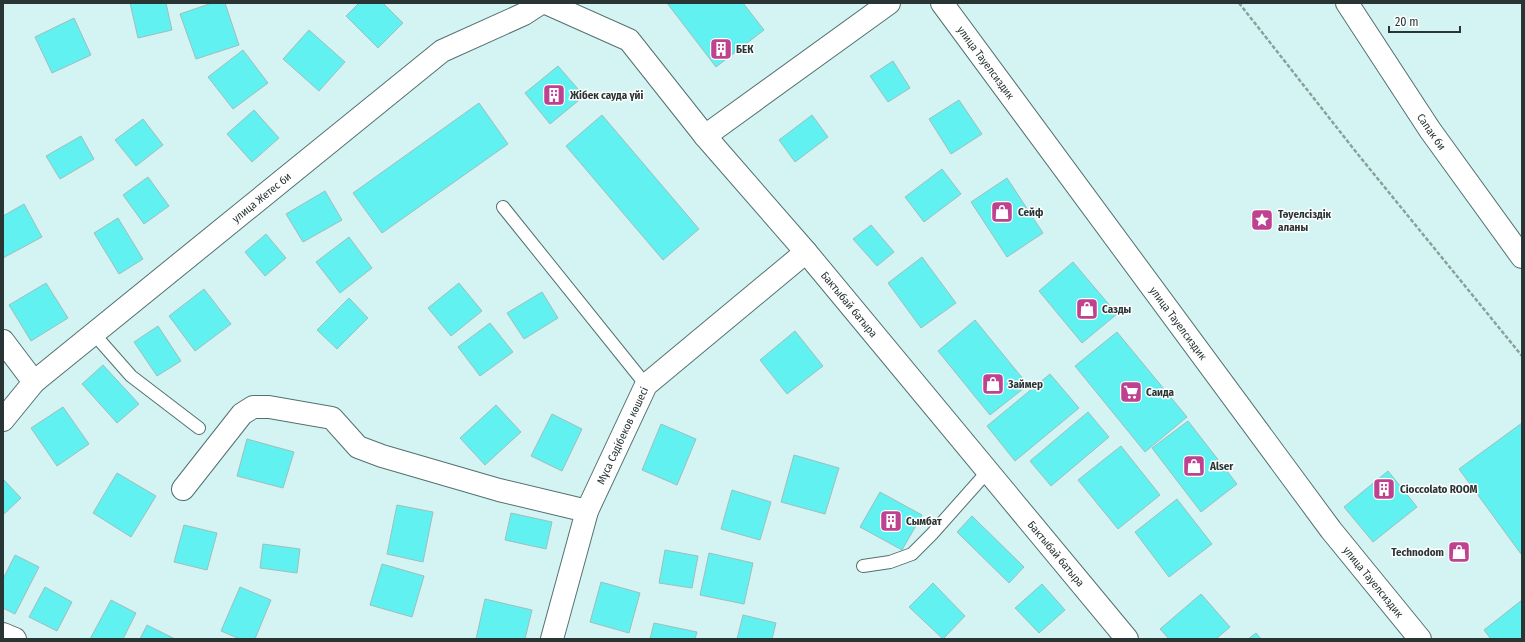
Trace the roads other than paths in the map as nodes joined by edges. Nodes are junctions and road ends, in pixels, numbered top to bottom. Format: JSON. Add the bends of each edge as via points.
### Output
{"nodes":[{"id":1,"x":541,"y":3,"type":"edge"},
{"id":2,"x":546,"y":3,"type":"edge"},
{"id":3,"x":889,"y":3,"type":"edge"},
{"id":4,"x":942,"y":3,"type":"edge"},
{"id":5,"x":1346,"y":3,"type":"edge"},
{"id":6,"x":705,"y":136,"type":"junction"},
{"id":7,"x":503,"y":207,"type":"dead end"},
{"id":8,"x":806,"y":252,"type":"junction"},
{"id":9,"x":1522,"y":257,"type":"edge"},
{"id":10,"x":94,"y":334,"type":"junction"},
{"id":11,"x":3,"y":341,"type":"edge"},
{"id":12,"x":34,"y":382,"type":"junction"},
{"id":13,"x":646,"y":385,"type":"junction"},
{"id":14,"x":3,"y":420,"type":"edge"},
{"id":15,"x":199,"y":428,"type":"dead end"},
{"id":16,"x":988,"y":471,"type":"junction"},
{"id":17,"x":183,"y":489,"type":"dead end"},
{"id":18,"x":587,"y":511,"type":"junction"},
{"id":19,"x":863,"y":566,"type":"dead end"},
{"id":20,"x":3,"y":634,"type":"edge"},
{"id":21,"x":15,"y":639,"type":"edge"},
{"id":22,"x":552,"y":639,"type":"edge"},
{"id":23,"x":1127,"y":639,"type":"edge"},
{"id":24,"x":1420,"y":639,"type":"edge"}],
"edges":[{"from":1,"to":10,"type":"street","name":"улица Жетес би","via":[[524,14],[442,52]]},
{"from":2,"to":6,"type":"street","name":"Бактыбай батыра","via":[[629,40]]},
{"from":3,"to":6,"type":"street"},
{"from":4,"to":24,"type":"street","name":"улица Тауелсиздик","via":[[1331,530]]},
{"from":5,"to":9,"type":"street","name":"Сапак би","via":[[1430,130]]},
{"from":6,"to":8,"type":"street","name":"Бактыбай батыра"},
{"from":7,"to":13,"type":"lane"},
{"from":8,"to":13,"type":"street","name":"Мұса Сәдібеков көшесі"},
{"from":8,"to":16,"type":"street","name":"Бактыбай батыра"},
{"from":10,"to":12,"type":"street","name":"улица Жетес би"},
{"from":10,"to":15,"type":"lane","via":[[131,376]]},
{"from":11,"to":12,"type":"street"},
{"from":12,"to":14,"type":"street","name":"улица Жетес би"},
{"from":13,"to":18,"type":"street","name":"Мұса Сәдібеков көшесі"},
{"from":16,"to":19,"type":"lane","via":[[912,554],[890,562]]},
{"from":16,"to":23,"type":"street","name":"Бактыбай батыра"},
{"from":17,"to":18,"type":"street","via":[[242,414],[254,407],[269,407],[332,418],[358,447],[382,456],[500,490]]},
{"from":18,"to":22,"type":"street","name":"Мұса Сәдібеков көшесі"},
{"from":20,"to":21,"type":"street"}]}
